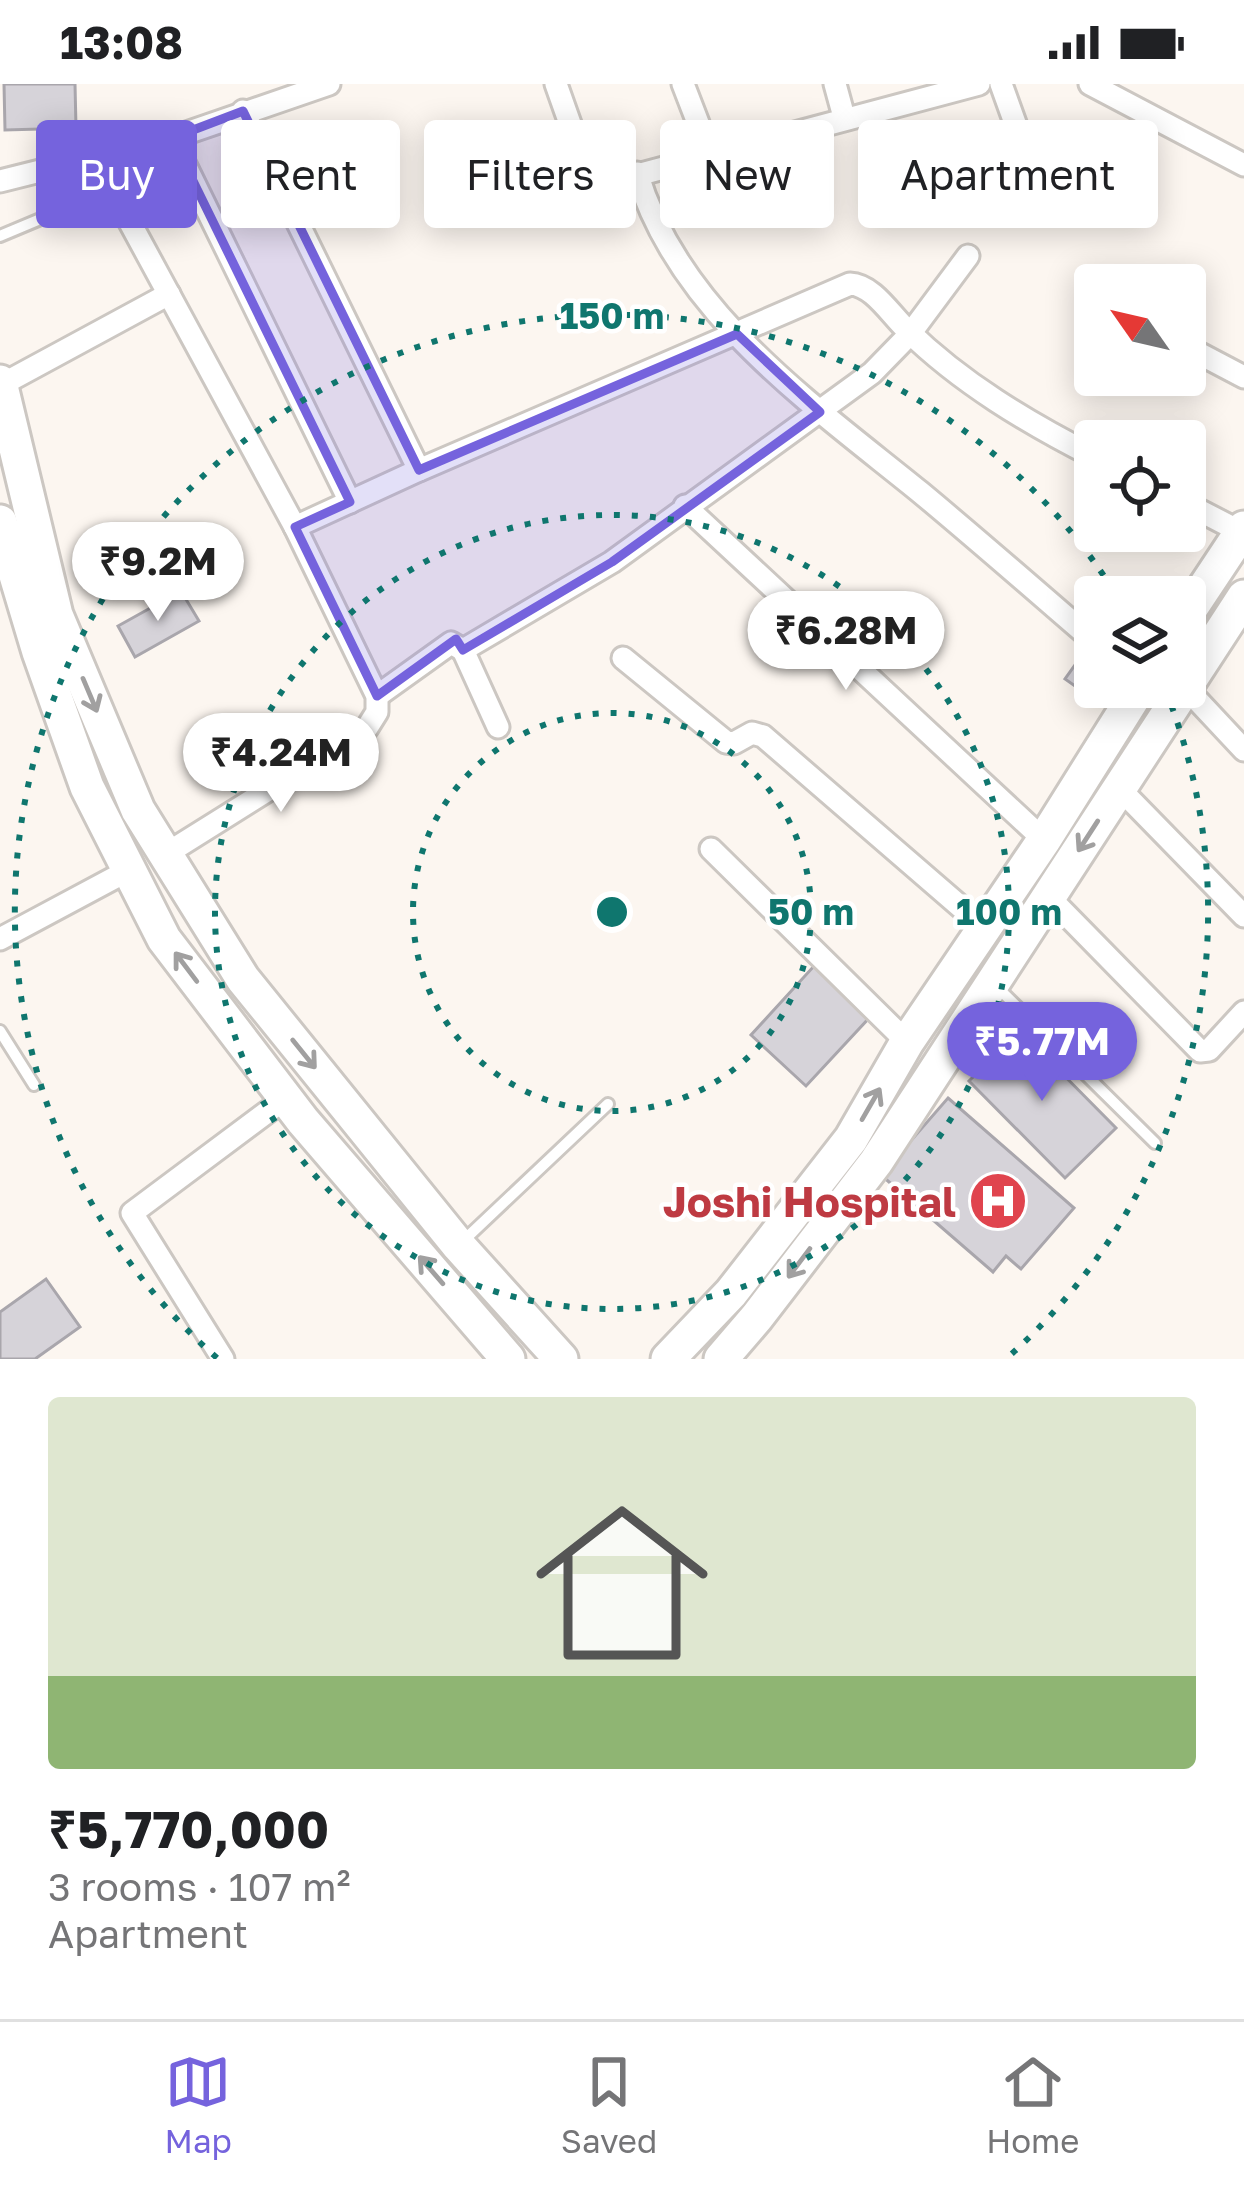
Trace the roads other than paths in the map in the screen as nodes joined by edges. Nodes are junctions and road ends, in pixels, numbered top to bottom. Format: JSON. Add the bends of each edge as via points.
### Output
{"nodes":[{"id":1,"x":329,"y":84,"type":"edge"},
{"id":2,"x":556,"y":84,"type":"edge"},
{"id":3,"x":683,"y":84,"type":"edge"},
{"id":4,"x":836,"y":84,"type":"edge"},
{"id":5,"x":979,"y":84,"type":"edge"},
{"id":6,"x":1000,"y":84,"type":"edge"},
{"id":7,"x":1090,"y":84,"type":"edge"},
{"id":8,"x":244,"y":111,"type":"junction"},
{"id":9,"x":844,"y":118,"type":"junction"},
{"id":10,"x":697,"y":120,"type":"edge"},
{"id":11,"x":1013,"y":120,"type":"edge"},
{"id":12,"x":834,"y":121,"type":"edge"},
{"id":13,"x":197,"y":129,"type":"edge"},
{"id":14,"x":1244,"y":164,"type":"edge"},
{"id":15,"x":660,"y":167,"type":"edge"},
{"id":16,"x":36,"y":172,"type":"edge"},
{"id":17,"x":637,"y":173,"type":"junction"},
{"id":18,"x":0,"y":181,"type":"edge"},
{"id":19,"x":197,"y":189,"type":"edge"},
{"id":20,"x":36,"y":221,"type":"edge"},
{"id":21,"x":133,"y":228,"type":"edge"},
{"id":22,"x":0,"y":236,"type":"edge"},
{"id":23,"x":968,"y":256,"type":"dead end"},
{"id":24,"x":169,"y":294,"type":"junction"},
{"id":25,"x":736,"y":334,"type":"junction"},
{"id":26,"x":910,"y":334,"type":"junction"},
{"id":27,"x":1206,"y":357,"type":"edge"},
{"id":28,"x":1244,"y":377,"type":"edge"},
{"id":29,"x":0,"y":383,"type":"edge"},
{"id":30,"x":820,"y":412,"type":"junction"},
{"id":31,"x":1074,"y":446,"type":"edge"},
{"id":32,"x":418,"y":470,"type":"junction"},
{"id":33,"x":350,"y":502,"type":"junction"},
{"id":34,"x":686,"y":506,"type":"junction"},
{"id":35,"x":1206,"y":513,"type":"edge"},
{"id":36,"x":0,"y":521,"type":"edge"},
{"id":37,"x":295,"y":527,"type":"junction"},
{"id":38,"x":1242,"y":530,"type":"edge"},
{"id":39,"x":1206,"y":585,"type":"edge"},
{"id":40,"x":1244,"y":597,"type":"edge"},
{"id":41,"x":1074,"y":624,"type":"edge"},
{"id":42,"x":464,"y":650,"type":"junction"},
{"id":43,"x":1206,"y":655,"type":"edge"},
{"id":44,"x":623,"y":658,"type":"dead end"},
{"id":45,"x":377,"y":696,"type":"junction"},
{"id":46,"x":1127,"y":708,"type":"edge"},
{"id":47,"x":1171,"y":708,"type":"edge"},
{"id":48,"x":1205,"y":708,"type":"edge"},
{"id":49,"x":498,"y":727,"type":"dead end"},
{"id":50,"x":1244,"y":750,"type":"edge"},
{"id":51,"x":1119,"y":788,"type":"junction"},
{"id":52,"x":1044,"y":840,"type":"junction"},
{"id":53,"x":711,"y":849,"type":"dead end"},
{"id":54,"x":166,"y":854,"type":"junction"},
{"id":55,"x":129,"y":870,"type":"junction"},
{"id":56,"x":1048,"y":896,"type":"junction"},
{"id":57,"x":1244,"y":916,"type":"edge"},
{"id":58,"x":984,"y":927,"type":"junction"},
{"id":59,"x":0,"y":939,"type":"edge"},
{"id":60,"x":992,"y":981,"type":"junction"},
{"id":61,"x":1244,"y":1012,"type":"edge"},
{"id":62,"x":0,"y":1031,"type":"edge"},
{"id":63,"x":907,"y":1042,"type":"junction"},
{"id":64,"x":34,"y":1085,"type":"dead end"},
{"id":65,"x":286,"y":1098,"type":"junction"},
{"id":66,"x":608,"y":1104,"type":"dead end"},
{"id":67,"x":1155,"y":1143,"type":"dead end"},
{"id":68,"x":459,"y":1246,"type":"junction"},
{"id":69,"x":662,"y":1357,"type":"edge"},
{"id":70,"x":223,"y":1359,"type":"edge"},
{"id":71,"x":508,"y":1359,"type":"edge"},
{"id":72,"x":561,"y":1359,"type":"edge"},
{"id":73,"x":721,"y":1359,"type":"edge"}],
"edges":[{"from":1,"to":8,"type":"street"},
{"from":2,"to":17,"type":"street","via":[[592,176],[611,182]]},
{"from":3,"to":10,"type":"street"},
{"from":4,"to":9,"type":"street"},
{"from":5,"to":9,"type":"street"},
{"from":6,"to":11,"type":"street"},
{"from":7,"to":14,"type":"street"},
{"from":8,"to":13,"type":"street"},
{"from":8,"to":32,"type":"street"},
{"from":9,"to":12,"type":"street"},
{"from":15,"to":17,"type":"street"},
{"from":16,"to":18,"type":"street"},
{"from":17,"to":25,"type":"street","via":[[668,243]]},
{"from":19,"to":33,"type":"street"},
{"from":20,"to":22,"type":"lane"},
{"from":21,"to":24,"type":"street"},
{"from":23,"to":26,"type":"street"},
{"from":24,"to":29,"type":"street"},
{"from":24,"to":37,"type":"street"},
{"from":25,"to":26,"type":"street","via":[[858,284]]},
{"from":25,"to":30,"type":"street"},
{"from":25,"to":32,"type":"street"},
{"from":26,"to":30,"type":"street"},
{"from":26,"to":31,"type":"street","via":[[1005,408]]},
{"from":27,"to":28,"type":"street"},
{"from":29,"to":54,"type":"main road","one_way":true,"via":[[56,615],[138,810]]},
{"from":30,"to":34,"type":"street"},
{"from":30,"to":41,"type":"street"},
{"from":32,"to":33,"type":"street"},
{"from":33,"to":37,"type":"street"},
{"from":34,"to":42,"type":"street","via":[[612,562]]},
{"from":34,"to":52,"type":"street"},
{"from":35,"to":38,"type":"street"},
{"from":36,"to":55,"type":"main road","via":[[86,787]]},
{"from":37,"to":45,"type":"street"},
{"from":38,"to":39,"type":"main road"},
{"from":40,"to":43,"type":"main road"},
{"from":42,"to":45,"type":"street","via":[[451,643]]},
{"from":42,"to":49,"type":"street"},
{"from":44,"to":58,"type":"street","via":[[730,745],[763,736]]},
{"from":45,"to":54,"type":"street","via":[[367,728]]},
{"from":46,"to":52,"type":"main road"},
{"from":47,"to":51,"type":"main road"},
{"from":48,"to":50,"type":"street"},
{"from":51,"to":56,"type":"main road","one_way":true},
{"from":51,"to":57,"type":"street"},
{"from":52,"to":58,"type":"main road"},
{"from":53,"to":63,"type":"street"},
{"from":54,"to":68,"type":"main road","one_way":true,"via":[[243,979]]},
{"from":55,"to":59,"type":"street"},
{"from":65,"to":55,"type":"main road","one_way":true,"via":[[164,938]]},
{"from":56,"to":60,"type":"main road"},
{"from":56,"to":61,"type":"street","via":[[1200,1051]]},
{"from":58,"to":63,"type":"main road"},
{"from":60,"to":67,"type":"lane"},
{"from":60,"to":73,"type":"main road","one_way":true,"via":[[876,1162]]},
{"from":62,"to":64,"type":"lane"},
{"from":69,"to":63,"type":"main road","one_way":true,"via":[[730,1292],[851,1139]]},
{"from":65,"to":70,"type":"street","via":[[132,1213]]},
{"from":71,"to":65,"type":"main road","one_way":true},
{"from":66,"to":68,"type":"lane"},
{"from":68,"to":72,"type":"main road"}]}
